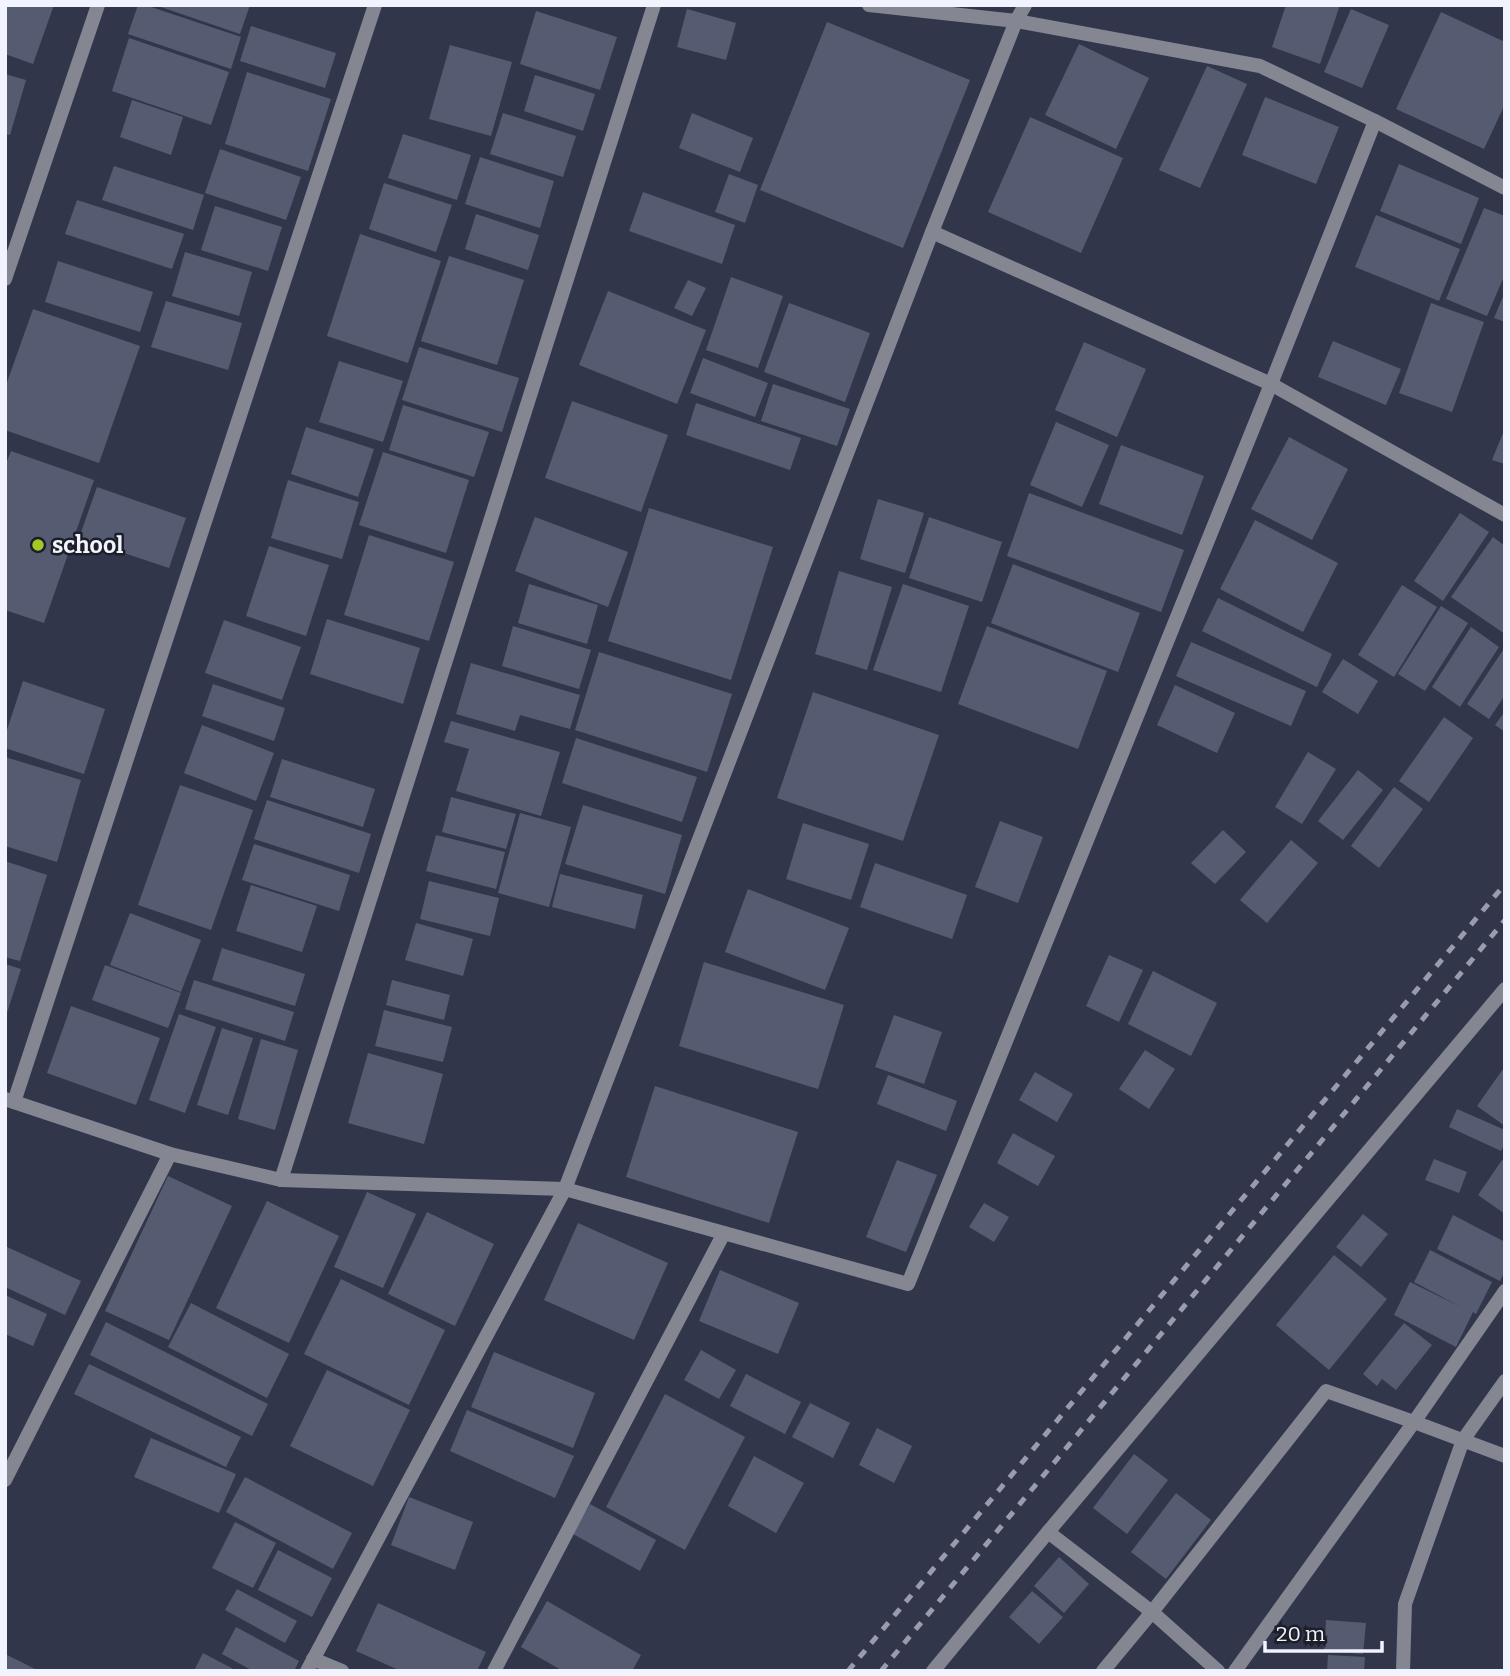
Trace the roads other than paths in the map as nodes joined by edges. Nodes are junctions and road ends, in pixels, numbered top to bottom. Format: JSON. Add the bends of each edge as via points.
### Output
{"nodes":[{"id":1,"x":98,"y":5,"type":"edge"},
{"id":2,"x":375,"y":5,"type":"edge"},
{"id":3,"x":654,"y":5,"type":"edge"},
{"id":4,"x":869,"y":5,"type":"edge"},
{"id":5,"x":1025,"y":5,"type":"edge"},
{"id":6,"x":1016,"y":21,"type":"junction"},
{"id":7,"x":1375,"y":121,"type":"junction"},
{"id":8,"x":1505,"y":188,"type":"edge"},
{"id":9,"x":932,"y":232,"type":"junction"},
{"id":10,"x":5,"y":279,"type":"edge"},
{"id":11,"x":1271,"y":384,"type":"junction"},
{"id":12,"x":1505,"y":515,"type":"edge"},
{"id":13,"x":1505,"y":989,"type":"edge"},
{"id":14,"x":10,"y":1100,"type":"edge"},
{"id":15,"x":170,"y":1154,"type":"junction"},
{"id":16,"x":281,"y":1180,"type":"junction"},
{"id":17,"x":565,"y":1189,"type":"junction"},
{"id":18,"x":724,"y":1233,"type":"junction"},
{"id":19,"x":1505,"y":1291,"type":"edge"},
{"id":20,"x":1505,"y":1381,"type":"edge"},
{"id":21,"x":1414,"y":1422,"type":"junction"},
{"id":22,"x":1463,"y":1440,"type":"junction"},
{"id":23,"x":1505,"y":1456,"type":"edge"},
{"id":24,"x":5,"y":1480,"type":"edge"},
{"id":25,"x":1048,"y":1532,"type":"junction"},
{"id":26,"x":1152,"y":1612,"type":"junction"},
{"id":27,"x":310,"y":1665,"type":"edge"},
{"id":28,"x":342,"y":1671,"type":"edge"},
{"id":29,"x":494,"y":1671,"type":"edge"},
{"id":30,"x":933,"y":1671,"type":"edge"},
{"id":31,"x":1103,"y":1671,"type":"edge"},
{"id":32,"x":1219,"y":1671,"type":"edge"},
{"id":33,"x":1235,"y":1671,"type":"edge"},
{"id":34,"x":1403,"y":1671,"type":"edge"}],
"edges":[{"from":1,"to":10,"type":"street"},
{"from":2,"to":14,"type":"street"},
{"from":3,"to":16,"type":"street"},
{"from":4,"to":6,"type":"street"},
{"from":5,"to":6,"type":"street"},
{"from":6,"to":7,"type":"street","via":[[1260,66]]},
{"from":6,"to":9,"type":"street"},
{"from":7,"to":8,"type":"street"},
{"from":7,"to":11,"type":"street"},
{"from":9,"to":11,"type":"street"},
{"from":9,"to":17,"type":"street"},
{"from":11,"to":12,"type":"street"},
{"from":11,"to":18,"type":"street","via":[[908,1284]]},
{"from":13,"to":25,"type":"street"},
{"from":14,"to":15,"type":"street"},
{"from":15,"to":16,"type":"street"},
{"from":15,"to":24,"type":"street"},
{"from":16,"to":17,"type":"street"},
{"from":17,"to":18,"type":"street"},
{"from":17,"to":27,"type":"street"},
{"from":18,"to":29,"type":"street"},
{"from":19,"to":21,"type":"street"},
{"from":20,"to":22,"type":"street"},
{"from":21,"to":22,"type":"street"},
{"from":21,"to":26,"type":"street","via":[[1326,1391]]},
{"from":21,"to":33,"type":"street"},
{"from":22,"to":23,"type":"street"},
{"from":22,"to":34,"type":"street","via":[[1405,1604]]},
{"from":25,"to":26,"type":"street"},
{"from":25,"to":30,"type":"street"},
{"from":26,"to":31,"type":"street"},
{"from":26,"to":32,"type":"street"},
{"from":27,"to":28,"type":"street"}]}
